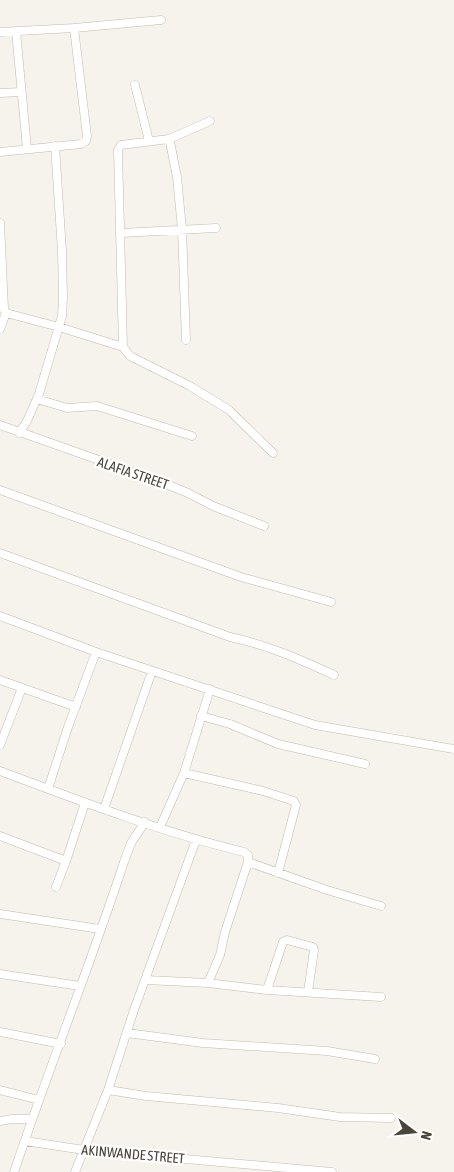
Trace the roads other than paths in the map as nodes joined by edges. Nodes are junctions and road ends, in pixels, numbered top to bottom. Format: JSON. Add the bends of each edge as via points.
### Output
{"nodes":[{"id":1,"x":161,"y":20,"type":"dead end"},
{"id":2,"x":74,"y":28,"type":"junction"},
{"id":3,"x":0,"y":32,"type":"edge"},
{"id":4,"x":16,"y":32,"type":"junction"},
{"id":5,"x":135,"y":85,"type":"dead end"},
{"id":6,"x":21,"y":92,"type":"junction"},
{"id":7,"x":0,"y":93,"type":"edge"},
{"id":8,"x":210,"y":122,"type":"dead end"},
{"id":9,"x":169,"y":139,"type":"junction"},
{"id":10,"x":149,"y":141,"type":"junction"},
{"id":11,"x":56,"y":146,"type":"junction"},
{"id":12,"x":27,"y":149,"type":"junction"},
{"id":13,"x":0,"y":152,"type":"edge"},
{"id":14,"x":0,"y":223,"type":"edge"},
{"id":15,"x":216,"y":228,"type":"dead end"},
{"id":16,"x":182,"y":229,"type":"junction"},
{"id":17,"x":121,"y":233,"type":"junction"},
{"id":18,"x":3,"y":310,"type":"edge"},
{"id":19,"x":59,"y":327,"type":"junction"},
{"id":20,"x":0,"y":329,"type":"edge"},
{"id":21,"x":186,"y":340,"type":"dead end"},
{"id":22,"x":123,"y":347,"type":"junction"},
{"id":23,"x":37,"y":399,"type":"junction"},
{"id":24,"x":0,"y":425,"type":"edge"},
{"id":25,"x":19,"y":433,"type":"junction"},
{"id":26,"x":192,"y":436,"type":"dead end"},
{"id":27,"x":273,"y":453,"type":"dead end"},
{"id":28,"x":0,"y":490,"type":"edge"},
{"id":29,"x":264,"y":526,"type":"dead end"},
{"id":30,"x":0,"y":553,"type":"edge"},
{"id":31,"x":331,"y":602,"type":"dead end"},
{"id":32,"x":0,"y":616,"type":"edge"},
{"id":33,"x":96,"y":652,"type":"junction"},
{"id":34,"x":152,"y":671,"type":"junction"},
{"id":35,"x":334,"y":675,"type":"dead end"},
{"id":36,"x":0,"y":680,"type":"edge"},
{"id":37,"x":22,"y":688,"type":"junction"},
{"id":38,"x":210,"y":689,"type":"junction"},
{"id":39,"x":76,"y":707,"type":"junction"},
{"id":40,"x":201,"y":716,"type":"junction"},
{"id":41,"x":0,"y":745,"type":"edge"},
{"id":42,"x":454,"y":749,"type":"edge"},
{"id":43,"x":365,"y":764,"type":"dead end"},
{"id":44,"x":0,"y":771,"type":"edge"},
{"id":45,"x":184,"y":773,"type":"junction"},
{"id":46,"x":48,"y":789,"type":"junction"},
{"id":47,"x":85,"y":803,"type":"junction"},
{"id":48,"x":104,"y":809,"type":"junction"},
{"id":49,"x":145,"y":822,"type":"junction"},
{"id":50,"x":160,"y":828,"type":"junction"},
{"id":51,"x":0,"y":836,"type":"edge"},
{"id":52,"x":196,"y":840,"type":"junction"},
{"id":53,"x":66,"y":861,"type":"junction"},
{"id":54,"x":248,"y":862,"type":"junction"},
{"id":55,"x":278,"y":873,"type":"junction"},
{"id":56,"x":56,"y":887,"type":"dead end"},
{"id":57,"x":381,"y":906,"type":"dead end"},
{"id":58,"x":0,"y":914,"type":"edge"},
{"id":59,"x":100,"y":929,"type":"junction"},
{"id":60,"x":0,"y":974,"type":"edge"},
{"id":61,"x":146,"y":980,"type":"junction"},
{"id":62,"x":208,"y":984,"type":"junction"},
{"id":63,"x":80,"y":986,"type":"junction"},
{"id":64,"x":266,"y":990,"type":"junction"},
{"id":65,"x":308,"y":992,"type":"junction"},
{"id":66,"x":381,"y":997,"type":"dead end"},
{"id":67,"x":0,"y":1032,"type":"edge"},
{"id":68,"x":128,"y":1032,"type":"junction"},
{"id":69,"x":61,"y":1044,"type":"junction"},
{"id":70,"x":375,"y":1059,"type":"dead end"},
{"id":71,"x":0,"y":1090,"type":"edge"},
{"id":72,"x":108,"y":1090,"type":"junction"},
{"id":73,"x":39,"y":1100,"type":"junction"},
{"id":74,"x":391,"y":1118,"type":"dead end"},
{"id":75,"x":31,"y":1119,"type":"junction"},
{"id":76,"x":0,"y":1121,"type":"edge"},
{"id":77,"x":25,"y":1141,"type":"junction"},
{"id":78,"x":84,"y":1150,"type":"junction"},
{"id":79,"x":14,"y":1172,"type":"edge"},
{"id":80,"x":75,"y":1172,"type":"edge"},
{"id":81,"x":332,"y":1172,"type":"edge"}],
"edges":[{"from":1,"to":2,"type":"street"},
{"from":2,"to":4,"type":"street"},
{"from":2,"to":11,"type":"street","via":[[88,136],[81,144]]},
{"from":3,"to":4,"type":"street"},
{"from":4,"to":6,"type":"street"},
{"from":5,"to":10,"type":"street"},
{"from":6,"to":7,"type":"street"},
{"from":6,"to":12,"type":"street"},
{"from":8,"to":9,"type":"street"},
{"from":9,"to":10,"type":"street"},
{"from":9,"to":16,"type":"street"},
{"from":10,"to":17,"type":"street","via":[[119,146]]},
{"from":11,"to":12,"type":"street"},
{"from":11,"to":19,"type":"street","via":[[64,297]]},
{"from":12,"to":13,"type":"street"},
{"from":14,"to":18,"type":"street"},
{"from":15,"to":16,"type":"street"},
{"from":16,"to":17,"type":"street"},
{"from":16,"to":21,"type":"street"},
{"from":17,"to":22,"type":"street"},
{"from":18,"to":19,"type":"street"},
{"from":18,"to":20,"type":"street"},
{"from":19,"to":22,"type":"street"},
{"from":19,"to":23,"type":"street"},
{"from":22,"to":27,"type":"street","via":[[130,356],[229,410]]},
{"from":23,"to":25,"type":"street"},
{"from":23,"to":26,"type":"street","via":[[60,407],[96,406]]},
{"from":24,"to":25,"type":"street","name":"ALAFIA STREET"},
{"from":25,"to":29,"type":"street","name":"ALAFIA STREET","via":[[161,482]]},
{"from":28,"to":31,"type":"street","via":[[241,577]]},
{"from":30,"to":35,"type":"street","via":[[230,637],[295,656]]},
{"from":32,"to":33,"type":"street"},
{"from":33,"to":34,"type":"street"},
{"from":33,"to":39,"type":"street"},
{"from":34,"to":38,"type":"street"},
{"from":34,"to":48,"type":"street"},
{"from":36,"to":37,"type":"street"},
{"from":37,"to":39,"type":"street"},
{"from":37,"to":41,"type":"street"},
{"from":38,"to":40,"type":"street"},
{"from":38,"to":42,"type":"street","via":[[315,725]]},
{"from":39,"to":46,"type":"street"},
{"from":40,"to":43,"type":"street","via":[[278,744]]},
{"from":40,"to":45,"type":"street"},
{"from":44,"to":46,"type":"street"},
{"from":45,"to":50,"type":"street"},
{"from":45,"to":55,"type":"street","via":[[294,801],[296,805]]},
{"from":46,"to":47,"type":"street"},
{"from":47,"to":48,"type":"street"},
{"from":47,"to":53,"type":"street"},
{"from":48,"to":49,"type":"street"},
{"from":49,"to":50,"type":"street"},
{"from":49,"to":59,"type":"street","via":[[131,843]]},
{"from":50,"to":52,"type":"street"},
{"from":51,"to":53,"type":"street"},
{"from":52,"to":54,"type":"street","via":[[244,852],[248,855]]},
{"from":52,"to":61,"type":"street"},
{"from":53,"to":56,"type":"street"},
{"from":54,"to":55,"type":"street"},
{"from":54,"to":62,"type":"street"},
{"from":55,"to":57,"type":"street"},
{"from":58,"to":59,"type":"street"},
{"from":59,"to":63,"type":"street"},
{"from":60,"to":63,"type":"street"},
{"from":61,"to":62,"type":"street"},
{"from":61,"to":68,"type":"street"},
{"from":62,"to":64,"type":"street"},
{"from":63,"to":69,"type":"street"},
{"from":64,"to":65,"type":"street"},
{"from":64,"to":65,"type":"street","via":[[282,942],[287,940],[313,947]]},
{"from":65,"to":66,"type":"street"},
{"from":67,"to":69,"type":"street"},
{"from":68,"to":70,"type":"street","via":[[203,1044],[327,1051]]},
{"from":68,"to":72,"type":"street"},
{"from":69,"to":73,"type":"street"},
{"from":71,"to":73,"type":"street"},
{"from":72,"to":74,"type":"street","via":[[340,1118]]},
{"from":72,"to":78,"type":"street"},
{"from":73,"to":75,"type":"street"},
{"from":75,"to":76,"type":"street"},
{"from":75,"to":77,"type":"street"},
{"from":77,"to":78,"type":"street","name":"AKINWANDE STREET"},
{"from":77,"to":79,"type":"street"},
{"from":78,"to":80,"type":"street"},
{"from":78,"to":81,"type":"street","name":"AKINWANDE STREET"}]}
